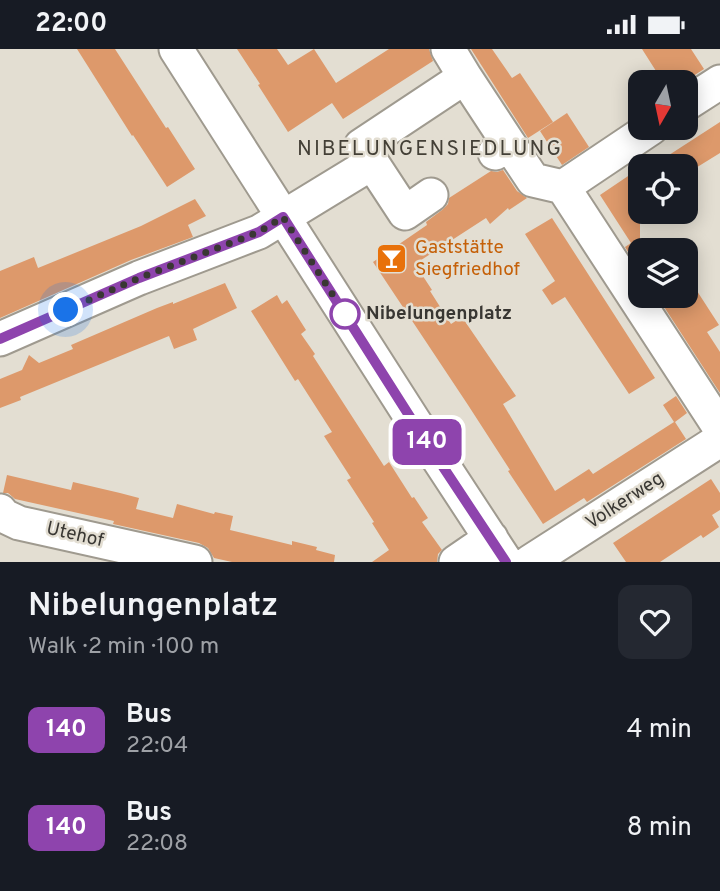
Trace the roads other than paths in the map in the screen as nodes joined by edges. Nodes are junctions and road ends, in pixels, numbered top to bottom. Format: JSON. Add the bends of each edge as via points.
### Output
{"nodes":[{"id":1,"x":176,"y":49,"type":"edge"},
{"id":2,"x":448,"y":49,"type":"edge"},
{"id":3,"x":465,"y":77,"type":"junction"},
{"id":4,"x":720,"y":82,"type":"edge"},
{"id":5,"x":698,"y":96,"type":"edge"},
{"id":6,"x":633,"y":140,"type":"edge"},
{"id":7,"x":372,"y":163,"type":"junction"},
{"id":8,"x":563,"y":187,"type":"junction"},
{"id":9,"x":431,"y":195,"type":"dead end"},
{"id":10,"x":283,"y":217,"type":"junction"},
{"id":11,"x":0,"y":339,"type":"edge"},
{"id":12,"x":720,"y":428,"type":"edge"},
{"id":13,"x":720,"y":440,"type":"edge"},
{"id":14,"x":0,"y":511,"type":"edge"},
{"id":15,"x":499,"y":550,"type":"edge"},
{"id":16,"x":195,"y":562,"type":"edge"},
{"id":17,"x":456,"y":562,"type":"edge"},
{"id":18,"x":530,"y":562,"type":"edge"}],
"edges":[{"from":1,"to":10,"type":"street"},
{"from":2,"to":3,"type":"street"},
{"from":3,"to":7,"type":"street","via":[[361,146]]},
{"from":3,"to":8,"type":"street","via":[[502,149],[533,180]]},
{"from":4,"to":5,"type":"street"},
{"from":6,"to":8,"type":"street"},
{"from":7,"to":9,"type":"street","via":[[405,213]]},
{"from":7,"to":10,"type":"street"},
{"from":8,"to":12,"type":"street"},
{"from":10,"to":11,"type":"street","via":[[259,232]]},
{"from":10,"to":15,"type":"street"},
{"from":13,"to":18,"type":"street","name":"Volkerweg"},
{"from":14,"to":16,"type":"street","name":"Utehof","via":[[19,523]]},
{"from":15,"to":17,"type":"street"}]}
